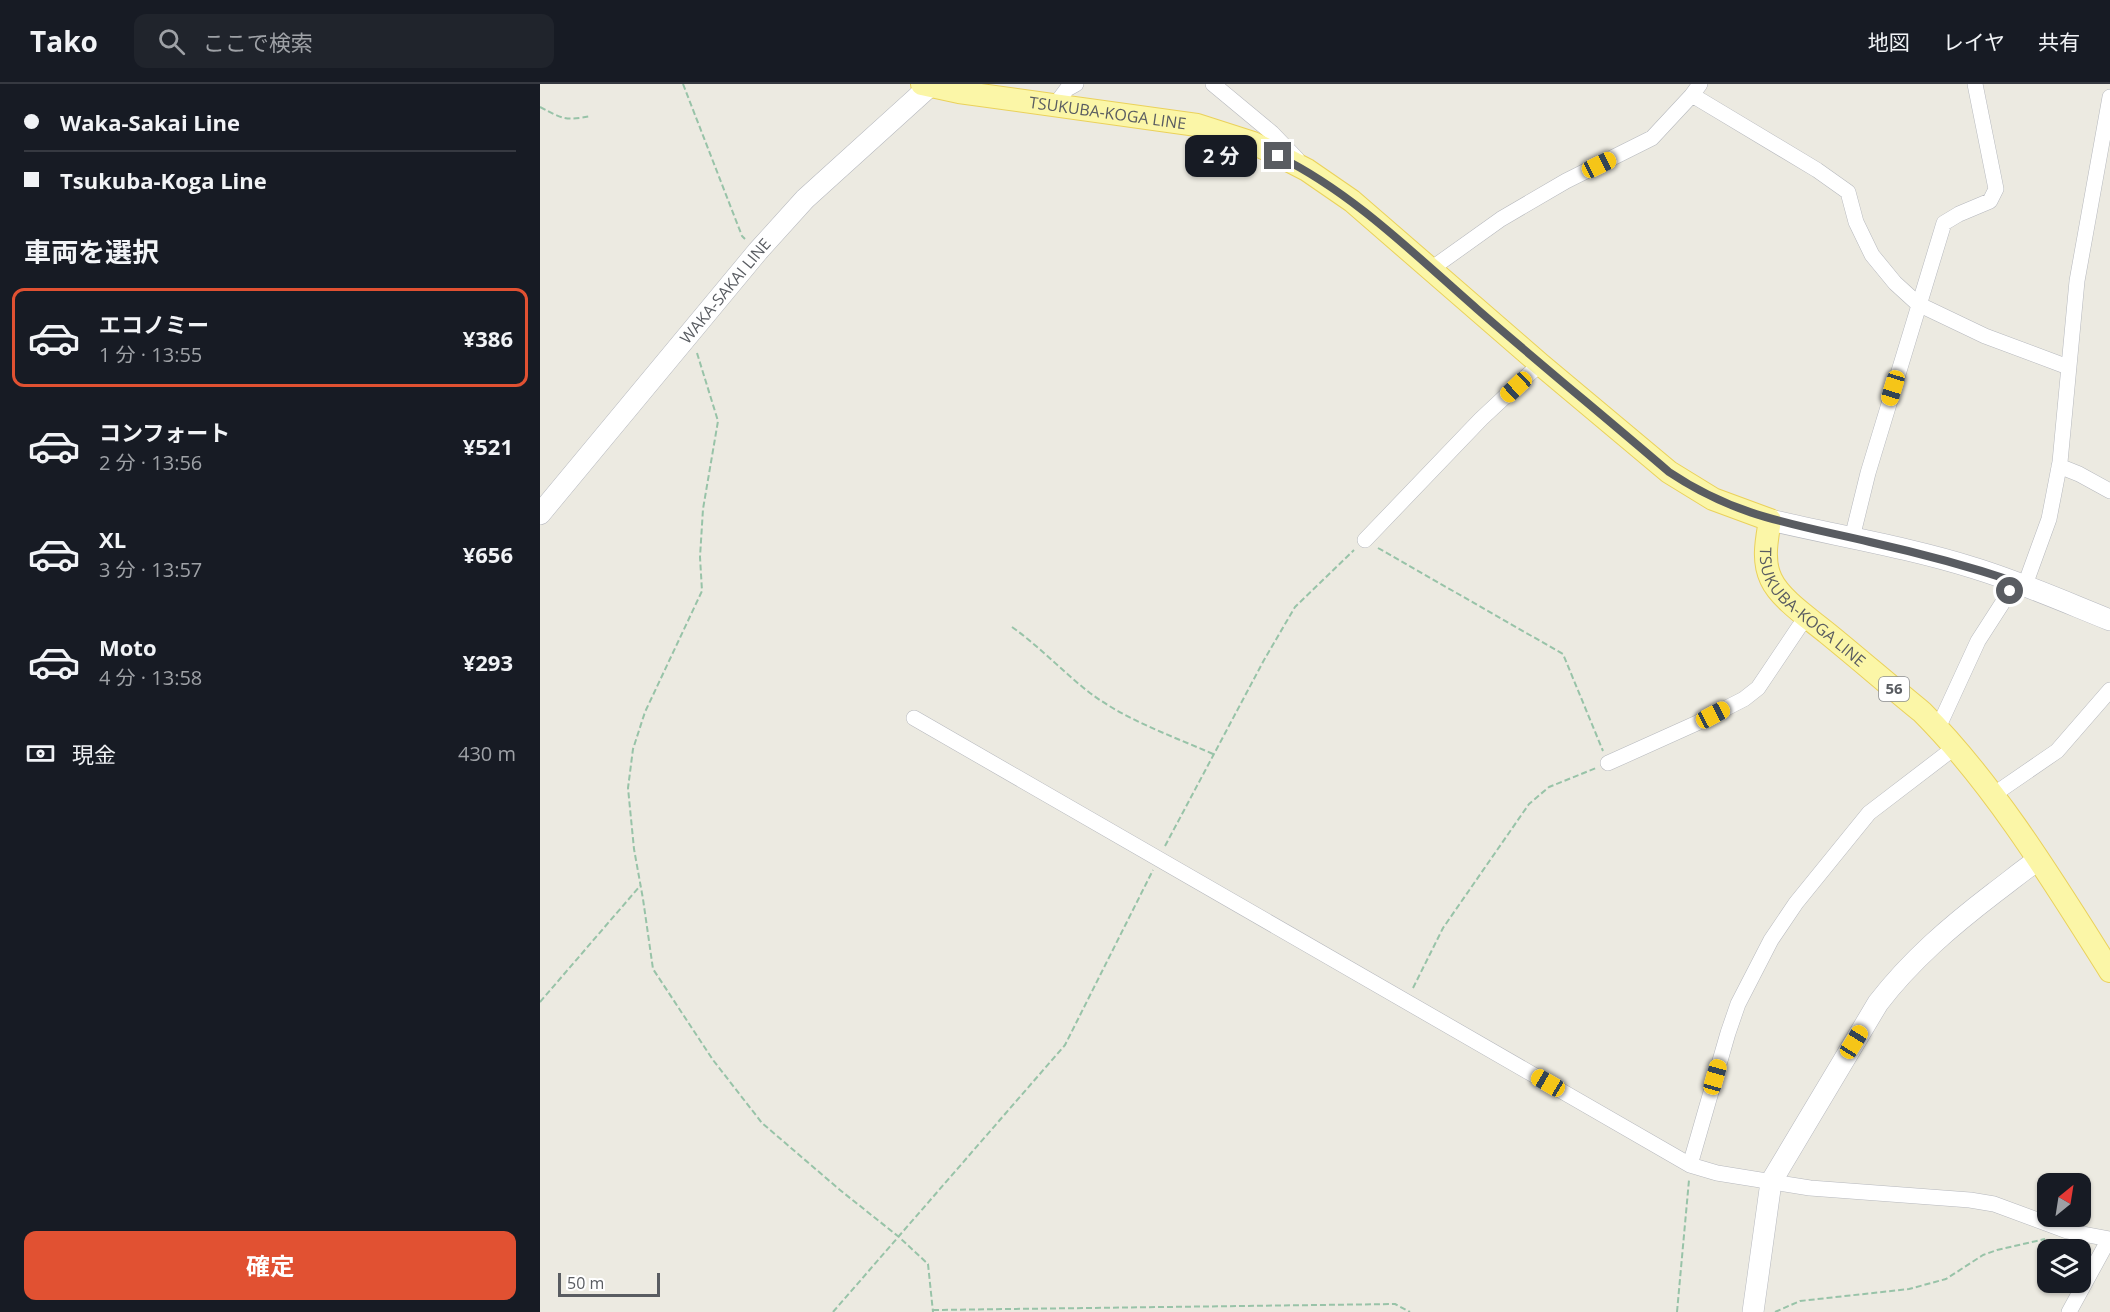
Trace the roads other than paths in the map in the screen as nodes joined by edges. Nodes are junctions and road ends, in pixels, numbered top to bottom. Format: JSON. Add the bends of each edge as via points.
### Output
{"nodes":[{"id":1,"x":1076,"y":84,"type":"edge"},
{"id":2,"x":1975,"y":84,"type":"edge"},
{"id":3,"x":928,"y":85,"type":"edge"},
{"id":4,"x":1217,"y":85,"type":"edge"},
{"id":5,"x":1696,"y":89,"type":"edge"},
{"id":6,"x":2110,"y":97,"type":"edge"},
{"id":7,"x":1055,"y":105,"type":"junction"},
{"id":8,"x":1307,"y":170,"type":"junction"},
{"id":9,"x":1431,"y":269,"type":"junction"},
{"id":10,"x":1918,"y":304,"type":"junction"},
{"id":11,"x":1540,"y":364,"type":"junction"},
{"id":12,"x":2068,"y":367,"type":"junction"},
{"id":13,"x":2059,"y":466,"type":"junction"},
{"id":14,"x":2110,"y":491,"type":"edge"},
{"id":15,"x":540,"y":514,"type":"edge"},
{"id":16,"x":1770,"y":520,"type":"junction"},
{"id":17,"x":1852,"y":538,"type":"junction"},
{"id":18,"x":1365,"y":540,"type":"road end"},
{"id":19,"x":2020,"y":584,"type":"junction"},
{"id":20,"x":1808,"y":617,"type":"junction"},
{"id":21,"x":2110,"y":620,"type":"edge"},
{"id":22,"x":2110,"y":690,"type":"edge"},
{"id":23,"x":914,"y":718,"type":"dead end"},
{"id":24,"x":1938,"y":728,"type":"junction"},
{"id":25,"x":1954,"y":748,"type":"junction"},
{"id":26,"x":1608,"y":763,"type":"road end"},
{"id":27,"x":1993,"y":795,"type":"junction"},
{"id":28,"x":2038,"y":860,"type":"junction"},
{"id":29,"x":2110,"y":971,"type":"edge"},
{"id":30,"x":1690,"y":1165,"type":"junction"},
{"id":31,"x":1771,"y":1182,"type":"junction"},
{"id":32,"x":2110,"y":1239,"type":"edge"},
{"id":33,"x":1753,"y":1312,"type":"edge"},
{"id":34,"x":2069,"y":1312,"type":"edge"}],
"edges":[{"from":1,"to":7,"type":"street"},
{"from":2,"to":10,"type":"street","via":[[1996,189],[1990,201],[1944,223]]},
{"from":3,"to":7,"type":"main road","name":"TSUKUBA-KOGA LINE"},
{"from":3,"to":15,"type":"main road","name":"WAKA-SAKAI LINE","via":[[805,199]]},
{"from":4,"to":8,"type":"street"},
{"from":5,"to":9,"type":"street","via":[[1652,138],[1501,219]]},
{"from":5,"to":10,"type":"street","via":[[1848,192],[1856,222],[1872,255]]},
{"from":6,"to":12,"type":"street","via":[[2077,281]]},
{"from":7,"to":8,"type":"main road","name":"TSUKUBA-KOGA LINE","via":[[1197,125],[1253,143]]},
{"from":8,"to":9,"type":"main road","name":"TSUKUBA-KOGA LINE","via":[[1352,201]]},
{"from":9,"to":11,"type":"main road","name":"TSUKUBA-KOGA LINE"},
{"from":10,"to":12,"type":"street","via":[[1985,336]]},
{"from":10,"to":17,"type":"street"},
{"from":11,"to":16,"type":"main road","name":"TSUKUBA-KOGA LINE","via":[[1669,472],[1713,499]]},
{"from":11,"to":18,"type":"street","via":[[1481,419]]},
{"from":12,"to":13,"type":"street"},
{"from":13,"to":14,"type":"street"},
{"from":13,"to":19,"type":"street","via":[[2049,519]]},
{"from":16,"to":17,"type":"main road"},
{"from":16,"to":20,"type":"main road","name":"TSUKUBA-KOGA LINE","number":"56","via":[[1766,566],[1771,580]]},
{"from":17,"to":19,"type":"main road","via":[[1972,567]]},
{"from":19,"to":21,"type":"main road"},
{"from":19,"to":24,"type":"street","via":[[1978,641]]},
{"from":20,"to":24,"type":"main road","name":"TSUKUBA-KOGA LINE","number":"56"},
{"from":20,"to":26,"type":"street","via":[[1758,688],[1744,699]]},
{"from":22,"to":27,"type":"street","via":[[2057,751]]},
{"from":23,"to":30,"type":"street"},
{"from":24,"to":25,"type":"main road","name":"TSUKUBA-KOGA LINE","number":"56"},
{"from":25,"to":27,"type":"main road","name":"TSUKUBA-KOGA LINE","number":"56"},
{"from":25,"to":30,"type":"street","via":[[1869,813],[1771,940],[1735,1014]]},
{"from":27,"to":28,"type":"main road","name":"TSUKUBA-KOGA LINE","number":"56"},
{"from":28,"to":29,"type":"main road","name":"TSUKUBA-KOGA LINE","number":"56"},
{"from":28,"to":31,"type":"main road","via":[[1923,951],[1894,982]]},
{"from":30,"to":31,"type":"street"},
{"from":31,"to":32,"type":"street","via":[[1994,1204],[2067,1231]]},
{"from":31,"to":33,"type":"main road"},
{"from":32,"to":34,"type":"street"}]}
